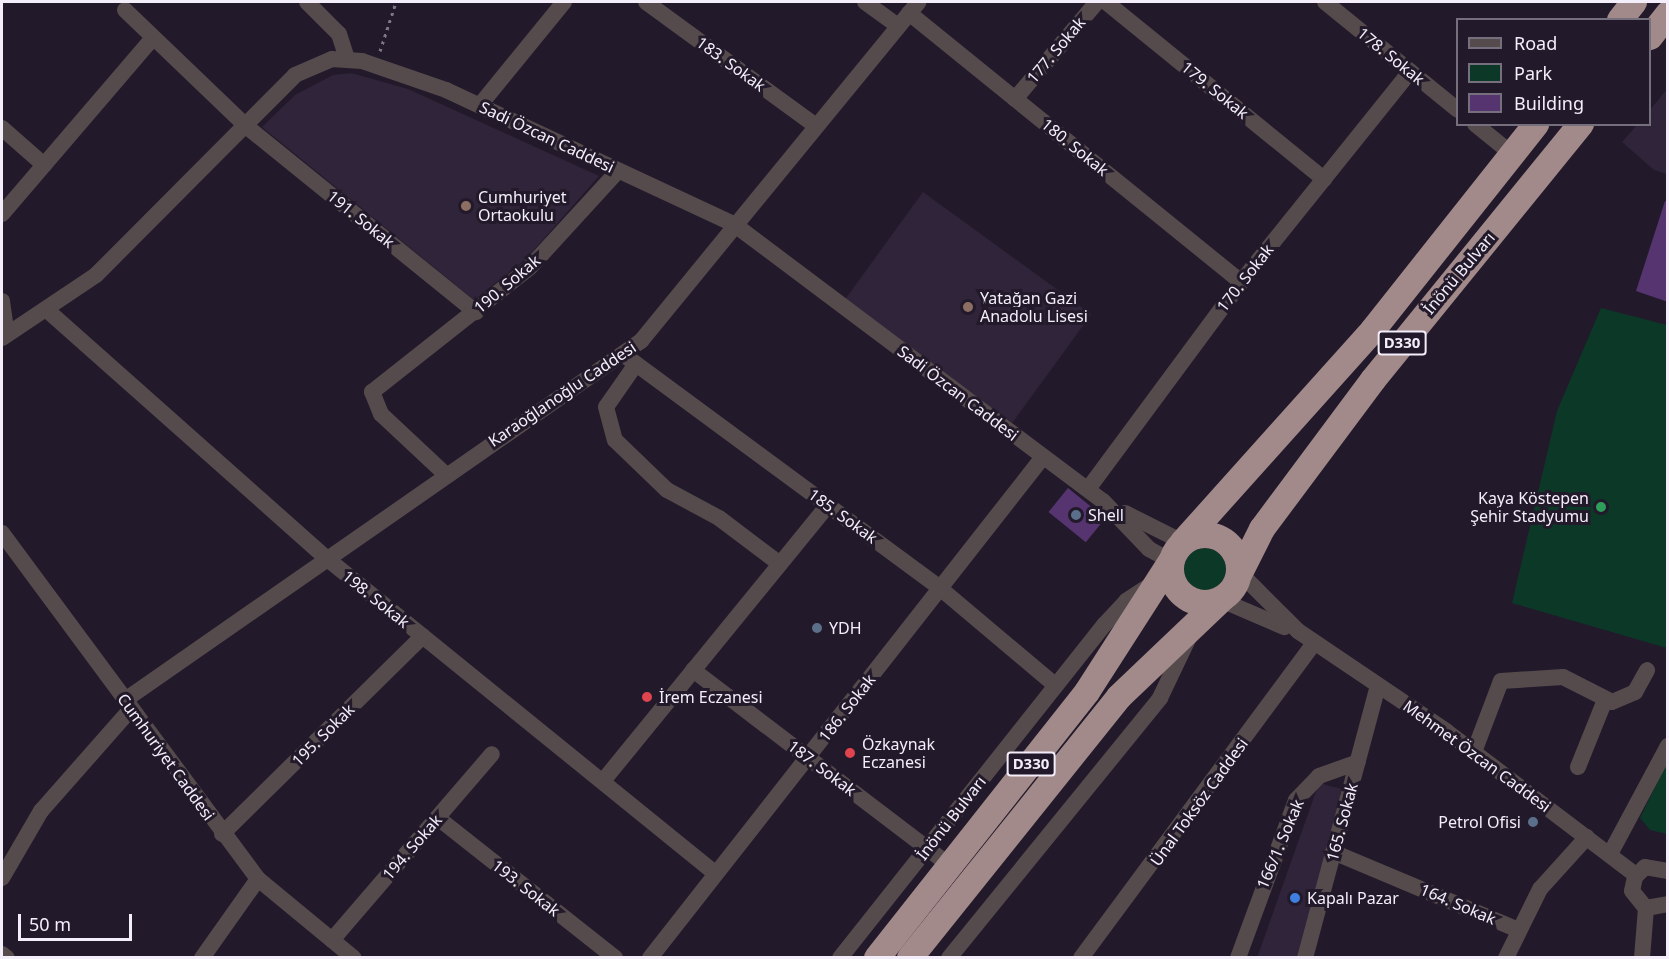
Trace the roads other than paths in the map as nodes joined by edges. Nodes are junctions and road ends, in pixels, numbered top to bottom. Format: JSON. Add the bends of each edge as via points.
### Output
{"nodes":[{"id":1,"x":307,"y":2,"type":"edge"},
{"id":2,"x":564,"y":2,"type":"edge"},
{"id":3,"x":646,"y":2,"type":"edge"},
{"id":4,"x":864,"y":2,"type":"edge"},
{"id":5,"x":1097,"y":2,"type":"edge"},
{"id":6,"x":1106,"y":2,"type":"edge"},
{"id":7,"x":1325,"y":2,"type":"edge"},
{"id":8,"x":1634,"y":2,"type":"edge"},
{"id":9,"x":914,"y":7,"type":"edge"},
{"id":10,"x":125,"y":10,"type":"dead end"},
{"id":11,"x":1668,"y":14,"type":"edge"},
{"id":12,"x":1622,"y":18,"type":"edge"},
{"id":13,"x":898,"y":26,"type":"junction"},
{"id":14,"x":1651,"y":36,"type":"edge"},
{"id":15,"x":153,"y":38,"type":"junction"},
{"id":16,"x":347,"y":59,"type":"junction"},
{"id":17,"x":1410,"y":72,"type":"junction"},
{"id":18,"x":1015,"y":99,"type":"junction"},
{"id":19,"x":480,"y":105,"type":"junction"},
{"id":20,"x":1456,"y":108,"type":"edge"},
{"id":21,"x":246,"y":126,"type":"junction"},
{"id":22,"x":816,"y":126,"type":"junction"},
{"id":23,"x":1477,"y":126,"type":"edge"},
{"id":24,"x":1534,"y":126,"type":"edge"},
{"id":25,"x":1579,"y":126,"type":"edge"},
{"id":26,"x":2,"y":128,"type":"edge"},
{"id":27,"x":1512,"y":154,"type":"junction"},
{"id":28,"x":44,"y":165,"type":"junction"},
{"id":29,"x":618,"y":171,"type":"junction"},
{"id":30,"x":1324,"y":179,"type":"junction"},
{"id":31,"x":2,"y":214,"type":"edge"},
{"id":32,"x":735,"y":225,"type":"junction"},
{"id":33,"x":1240,"y":282,"type":"junction"},
{"id":34,"x":2,"y":301,"type":"edge"},
{"id":35,"x":48,"y":311,"type":"junction"},
{"id":36,"x":476,"y":312,"type":"junction"},
{"id":37,"x":4,"y":337,"type":"edge"},
{"id":38,"x":630,"y":359,"type":"junction"},
{"id":39,"x":1043,"y":457,"type":"junction"},
{"id":40,"x":444,"y":473,"type":"junction"},
{"id":41,"x":1088,"y":489,"type":"junction"},
{"id":42,"x":828,"y":505,"type":"junction"},
{"id":43,"x":2,"y":532,"type":"edge"},
{"id":44,"x":325,"y":558,"type":"junction"},
{"id":45,"x":1172,"y":561,"type":"junction"},
{"id":46,"x":780,"y":564,"type":"junction"},
{"id":47,"x":1240,"y":573,"type":"junction"},
{"id":48,"x":941,"y":589,"type":"junction"},
{"id":49,"x":1221,"y":600,"type":"junction"},
{"id":50,"x":1194,"y":622,"type":"junction"},
{"id":51,"x":423,"y":636,"type":"junction"},
{"id":52,"x":1314,"y":643,"type":"junction"},
{"id":53,"x":693,"y":670,"type":"junction"},
{"id":54,"x":1647,"y":670,"type":"dead end"},
{"id":55,"x":1056,"y":686,"type":"junction"},
{"id":56,"x":1378,"y":686,"type":"junction"},
{"id":57,"x":1605,"y":700,"type":"junction"},
{"id":58,"x":128,"y":704,"type":"junction"},
{"id":59,"x":1668,"y":746,"type":"edge"},
{"id":60,"x":1474,"y":752,"type":"junction"},
{"id":61,"x":492,"y":754,"type":"dead end"},
{"id":62,"x":808,"y":758,"type":"junction"},
{"id":63,"x":1358,"y":762,"type":"junction"},
{"id":64,"x":1578,"y":767,"type":"dead end"},
{"id":65,"x":603,"y":781,"type":"junction"},
{"id":66,"x":438,"y":818,"type":"junction"},
{"id":67,"x":222,"y":834,"type":"junction"},
{"id":68,"x":1587,"y":837,"type":"junction"},
{"id":69,"x":927,"y":849,"type":"junction"},
{"id":70,"x":1333,"y":852,"type":"junction"},
{"id":71,"x":1610,"y":855,"type":"junction"},
{"id":72,"x":950,"y":866,"type":"junction"},
{"id":73,"x":1668,"y":871,"type":"edge"},
{"id":74,"x":716,"y":874,"type":"junction"},
{"id":75,"x":1636,"y":874,"type":"junction"},
{"id":76,"x":2,"y":878,"type":"edge"},
{"id":77,"x":258,"y":879,"type":"junction"},
{"id":78,"x":1668,"y":904,"type":"edge"},
{"id":79,"x":1646,"y":908,"type":"junction"},
{"id":80,"x":1516,"y":928,"type":"junction"},
{"id":81,"x":332,"y":940,"type":"junction"},
{"id":82,"x":2,"y":954,"type":"edge"},
{"id":83,"x":7,"y":957,"type":"edge"},
{"id":84,"x":202,"y":957,"type":"edge"},
{"id":85,"x":354,"y":957,"type":"edge"},
{"id":86,"x":615,"y":957,"type":"edge"},
{"id":87,"x":650,"y":957,"type":"edge"},
{"id":88,"x":840,"y":957,"type":"edge"},
{"id":89,"x":877,"y":957,"type":"edge"},
{"id":90,"x":910,"y":957,"type":"edge"},
{"id":91,"x":949,"y":957,"type":"edge"},
{"id":92,"x":1081,"y":957,"type":"edge"},
{"id":93,"x":1238,"y":957,"type":"edge"},
{"id":94,"x":1305,"y":957,"type":"edge"},
{"id":95,"x":1506,"y":957,"type":"edge"},
{"id":96,"x":1642,"y":957,"type":"edge"}],
"edges":[{"from":1,"to":16,"type":"street","via":[[339,34]]},
{"from":2,"to":19,"type":"street"},
{"from":3,"to":22,"type":"street","name":"183. Sokak"},
{"from":4,"to":13,"type":"street"},
{"from":5,"to":18,"type":"street","name":"177. Sokak"},
{"from":6,"to":30,"type":"street","name":"179. Sokak"},
{"from":7,"to":17,"type":"street","name":"178. Sokak"},
{"from":8,"to":12,"type":"highway"},
{"from":9,"to":13,"type":"street","name":"Karaoğlanoğlu Caddesi"},
{"from":9,"to":18,"type":"street","name":"180. Sokak"},
{"from":10,"to":15,"type":"street","name":"191. Sokak"},
{"from":11,"to":14,"type":"highway"},
{"from":13,"to":22,"type":"street","name":"Karaoğlanoğlu Caddesi"},
{"from":15,"to":21,"type":"street","name":"191. Sokak"},
{"from":15,"to":28,"type":"street"},
{"from":16,"to":19,"type":"street","name":"Sadi Özcan Caddesi"},
{"from":16,"to":21,"type":"street","name":"Sadi Özcan Caddesi","via":[[320,62],[295,75]]},
{"from":17,"to":20,"type":"street","name":"178. Sokak"},
{"from":17,"to":30,"type":"street","name":"170. Sokak"},
{"from":18,"to":33,"type":"street","name":"180. Sokak"},
{"from":19,"to":29,"type":"street","name":"Sadi Özcan Caddesi"},
{"from":21,"to":35,"type":"street","name":"Sadi Özcan Caddesi","via":[[122,251]]},
{"from":21,"to":36,"type":"street","name":"191. Sokak"},
{"from":22,"to":32,"type":"street","name":"Karaoğlanoğlu Caddesi"},
{"from":23,"to":27,"type":"street"},
{"from":24,"to":27,"type":"highway","name":"İnönü Bulvarı","number":"D330"},
{"from":25,"to":47,"type":"highway","name":"İnönü Bulvarı","number":"D330","via":[[1367,389],[1262,529]]},
{"from":26,"to":28,"type":"street"},
{"from":27,"to":45,"type":"highway","name":"İnönü Bulvarı","number":"D330","via":[[1373,330]]},
{"from":28,"to":31,"type":"street"},
{"from":29,"to":32,"type":"street","name":"Sadi Özcan Caddesi"},
{"from":29,"to":36,"type":"street","name":"190. Sokak","via":[[530,267]]},
{"from":30,"to":33,"type":"street","name":"170. Sokak"},
{"from":32,"to":38,"type":"street","name":"Karaoğlanoğlu Caddesi"},
{"from":32,"to":39,"type":"street","name":"Sadi Özcan Caddesi"},
{"from":33,"to":41,"type":"street","name":"170. Sokak"},
{"from":34,"to":37,"type":"street"},
{"from":35,"to":37,"type":"street","name":"Sadi Özcan Caddesi"},
{"from":35,"to":44,"type":"street","name":"198. Sokak"},
{"from":36,"to":40,"type":"street","name":"190. Sokak","via":[[372,392],[374,405]]},
{"from":38,"to":40,"type":"street","name":"Karaoğlanoğlu Caddesi"},
{"from":38,"to":42,"type":"street","name":"185. Sokak"},
{"from":38,"to":46,"type":"street","via":[[606,407],[615,440],[667,490],[719,518]]},
{"from":39,"to":41,"type":"street","name":"Sadi Özcan Caddesi"},
{"from":39,"to":48,"type":"street","name":"186. Sokak"},
{"from":40,"to":44,"type":"street","name":"Karaoğlanoğlu Caddesi"},
{"from":41,"to":45,"type":"street","name":"Sadi Özcan Caddesi"},
{"from":42,"to":46,"type":"street"},
{"from":42,"to":48,"type":"street","name":"185. Sokak"},
{"from":43,"to":58,"type":"street","name":"Cumhuriyet Caddesi"},
{"from":44,"to":51,"type":"street","name":"198. Sokak"},
{"from":44,"to":58,"type":"street","name":"Karaoğlanoğlu Caddesi"},
{"from":45,"to":47,"type":"highway","via":[[1202,534],[1222,538],[1236,553]]},
{"from":45,"to":49,"type":"highway","via":[[1180,592],[1199,603]]},
{"from":45,"to":55,"type":"street","name":"İnönü Bulvarı","via":[[1126,601]]},
{"from":45,"to":72,"type":"highway","name":"İnönü Bulvarı","number":"D330","via":[[1087,692]]},
{"from":46,"to":53,"type":"street"},
{"from":47,"to":49,"type":"highway"},
{"from":47,"to":52,"type":"street","name":"Mehmet Özcan Caddesi"},
{"from":48,"to":55,"type":"street","name":"185. Sokak"},
{"from":48,"to":62,"type":"street","name":"186. Sokak"},
{"from":49,"to":50,"type":"highway","number":"D330"},
{"from":49,"to":52,"type":"street","name":"Mehmet Özcan Caddesi"},
{"from":50,"to":90,"type":"highway","number":"D330","via":[[1119,697]]},
{"from":50,"to":91,"type":"street","via":[[1178,670],[1160,698]]},
{"from":51,"to":65,"type":"street","name":"198. Sokak"},
{"from":51,"to":67,"type":"street","name":"195. Sokak"},
{"from":52,"to":56,"type":"street","name":"Mehmet Özcan Caddesi"},
{"from":52,"to":92,"type":"street","name":"Ünal Toksöz Caddesi"},
{"from":53,"to":62,"type":"street","name":"187. Sokak"},
{"from":53,"to":65,"type":"street"},
{"from":54,"to":57,"type":"street","via":[[1635,692],[1623,700]]},
{"from":55,"to":69,"type":"street","name":"İnönü Bulvarı"},
{"from":56,"to":60,"type":"street","name":"Mehmet Özcan Caddesi"},
{"from":56,"to":63,"type":"street","name":"165. Sokak"},
{"from":57,"to":60,"type":"street","via":[[1563,677],[1501,681]]},
{"from":57,"to":64,"type":"street"},
{"from":58,"to":67,"type":"street","name":"Cumhuriyet Caddesi"},
{"from":58,"to":76,"type":"street","name":"Karaoğlanoğlu Caddesi","via":[[41,811]]},
{"from":59,"to":71,"type":"street"},
{"from":60,"to":68,"type":"street","name":"Mehmet Özcan Caddesi"},
{"from":61,"to":66,"type":"street","name":"194. Sokak"},
{"from":62,"to":69,"type":"street","name":"187. Sokak"},
{"from":62,"to":74,"type":"street","name":"186. Sokak"},
{"from":63,"to":70,"type":"street","name":"165. Sokak"},
{"from":63,"to":93,"type":"street","name":"166/1. Sokak","via":[[1319,776],[1296,801]]},
{"from":65,"to":74,"type":"street","name":"198. Sokak"},
{"from":66,"to":81,"type":"street","name":"194. Sokak"},
{"from":66,"to":86,"type":"street","name":"193. Sokak"},
{"from":67,"to":77,"type":"street","name":"Cumhuriyet Caddesi"},
{"from":68,"to":71,"type":"street","name":"Mehmet Özcan Caddesi"},
{"from":68,"to":80,"type":"street","via":[[1540,889]]},
{"from":69,"to":72,"type":"street","name":"187. Sokak"},
{"from":69,"to":88,"type":"street","name":"İnönü Bulvarı"},
{"from":70,"to":80,"type":"street","name":"164. Sokak"},
{"from":70,"to":94,"type":"street","name":"165. Sokak"},
{"from":71,"to":75,"type":"street","name":"Mehmet Özcan Caddesi"},
{"from":72,"to":89,"type":"highway","name":"İnönü Bulvarı","number":"D330"},
{"from":73,"to":75,"type":"street","via":[[1652,866]]},
{"from":74,"to":87,"type":"street","name":"186. Sokak"},
{"from":75,"to":79,"type":"street","via":[[1632,891]]},
{"from":77,"to":81,"type":"street","name":"Cumhuriyet Caddesi"},
{"from":77,"to":84,"type":"street"},
{"from":78,"to":79,"type":"street"},
{"from":79,"to":96,"type":"street"},
{"from":80,"to":95,"type":"street"},
{"from":81,"to":85,"type":"street","name":"Cumhuriyet Caddesi"},
{"from":82,"to":83,"type":"street"}]}
